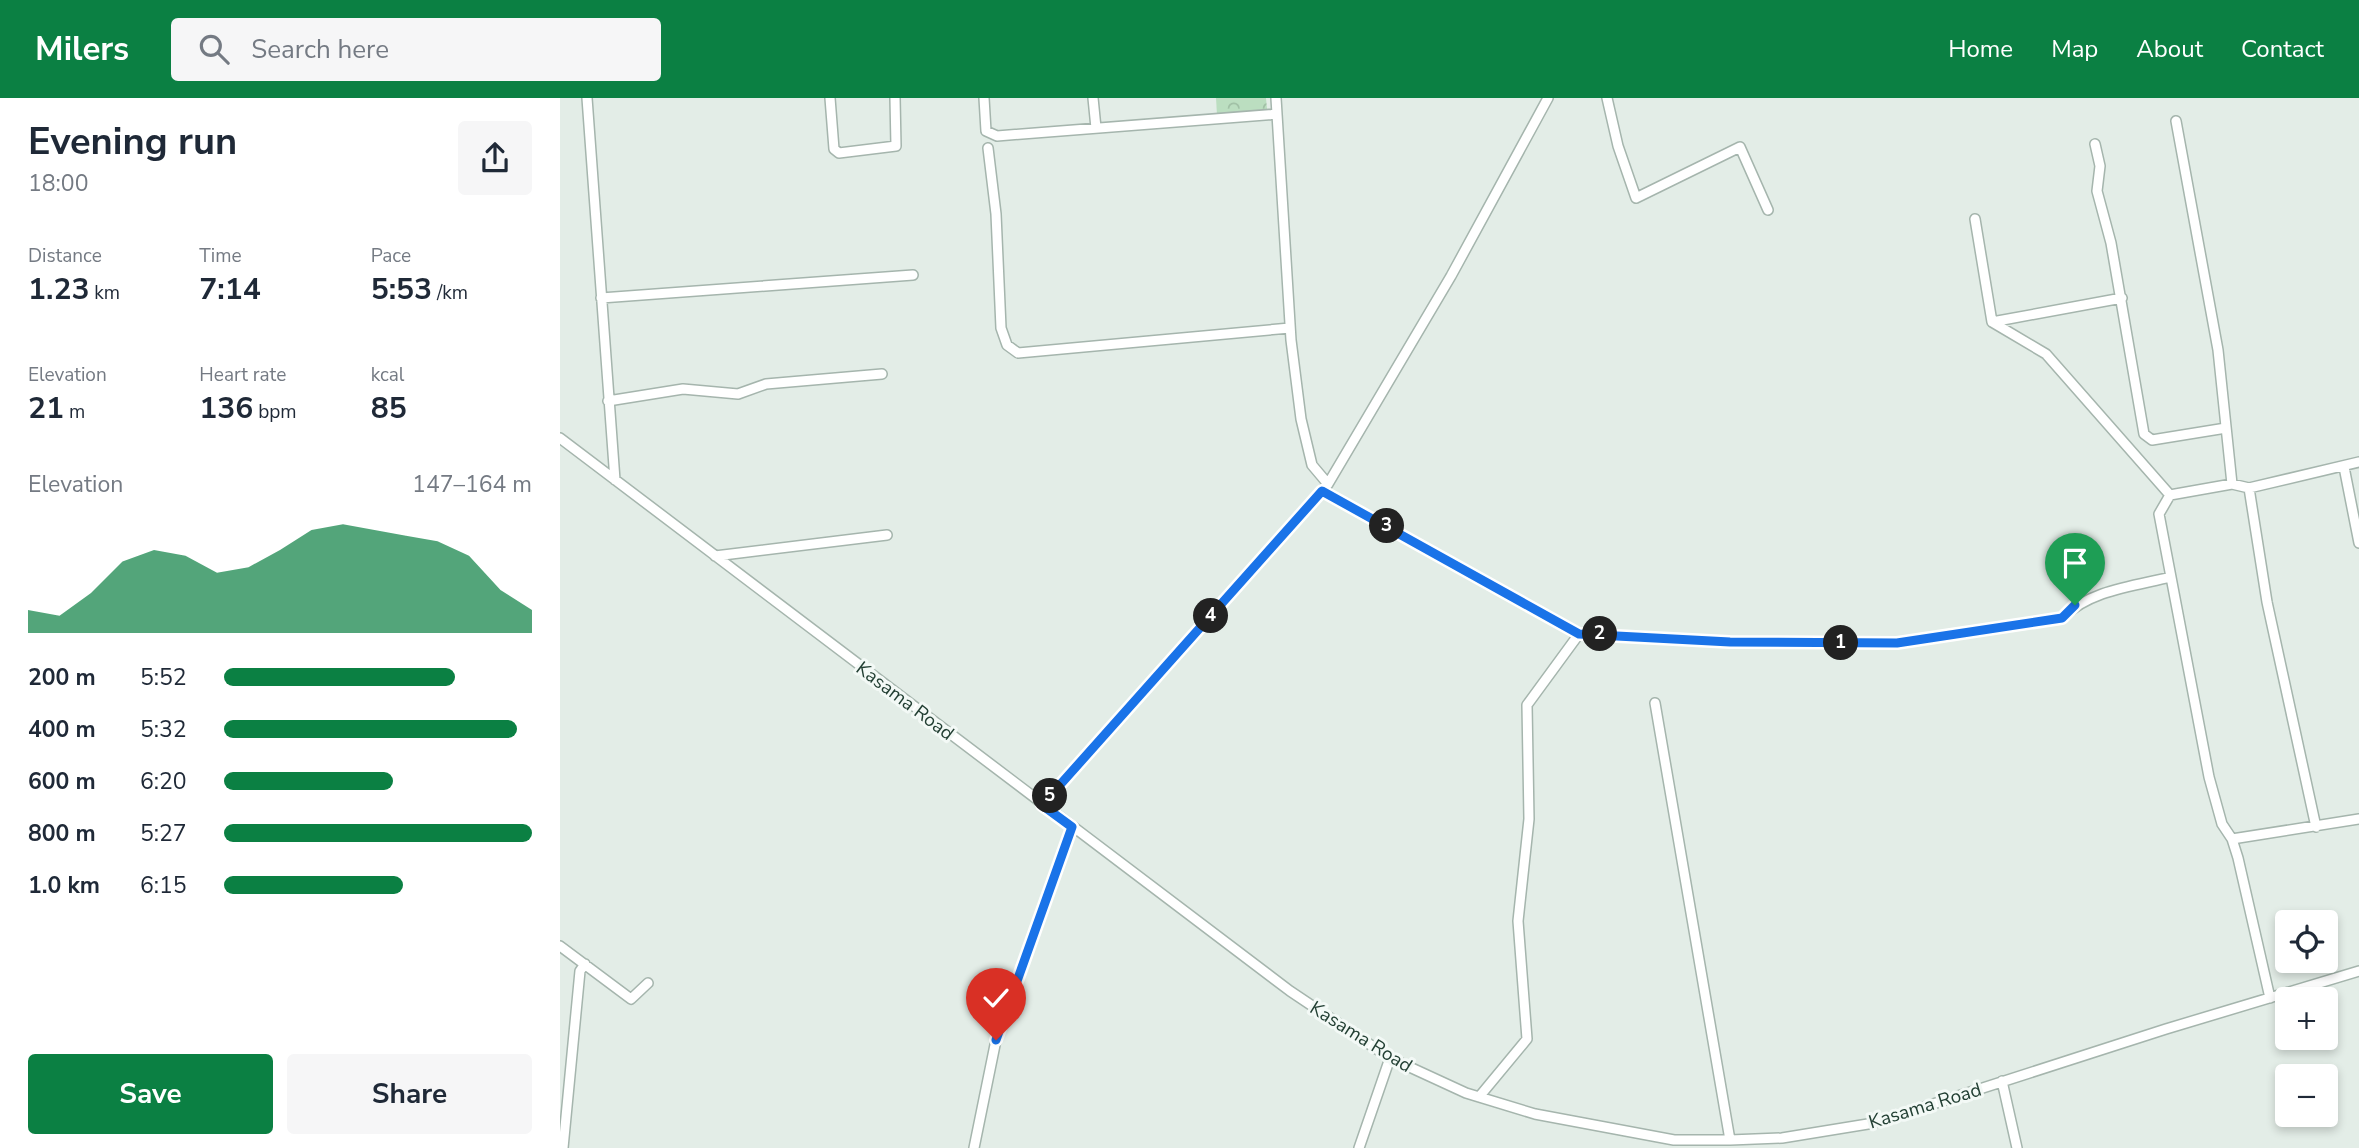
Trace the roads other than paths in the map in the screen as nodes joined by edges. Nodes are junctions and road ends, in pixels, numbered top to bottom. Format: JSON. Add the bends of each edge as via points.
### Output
{"nodes":[{"id":1,"x":587,"y":98,"type":"edge"},
{"id":2,"x":830,"y":98,"type":"edge"},
{"id":3,"x":895,"y":98,"type":"edge"},
{"id":4,"x":984,"y":98,"type":"edge"},
{"id":5,"x":1093,"y":98,"type":"edge"},
{"id":6,"x":1276,"y":98,"type":"edge"},
{"id":7,"x":1548,"y":98,"type":"edge"},
{"id":8,"x":1607,"y":98,"type":"edge"},
{"id":9,"x":1277,"y":114,"type":"junction"},
{"id":10,"x":2176,"y":121,"type":"dead end"},
{"id":11,"x":1096,"y":128,"type":"junction"},
{"id":12,"x":2095,"y":144,"type":"dead end"},
{"id":13,"x":988,"y":148,"type":"dead end"},
{"id":14,"x":1769,"y":211,"type":"dead end"},
{"id":15,"x":1975,"y":219,"type":"dead end"},
{"id":16,"x":913,"y":275,"type":"dead end"},
{"id":17,"x":601,"y":298,"type":"junction"},
{"id":18,"x":2122,"y":298,"type":"junction"},
{"id":19,"x":1992,"y":322,"type":"junction"},
{"id":20,"x":1290,"y":328,"type":"junction"},
{"id":21,"x":882,"y":374,"type":"dead end"},
{"id":22,"x":608,"y":401,"type":"junction"},
{"id":23,"x":2226,"y":428,"type":"junction"},
{"id":24,"x":560,"y":438,"type":"edge"},
{"id":25,"x":2359,"y":462,"type":"edge"},
{"id":26,"x":2344,"y":467,"type":"junction"},
{"id":27,"x":615,"y":480,"type":"junction"},
{"id":28,"x":2232,"y":484,"type":"junction"},
{"id":29,"x":1325,"y":487,"type":"junction"},
{"id":30,"x":2249,"y":488,"type":"junction"},
{"id":31,"x":2170,"y":495,"type":"junction"},
{"id":32,"x":887,"y":535,"type":"dead end"},
{"id":33,"x":2359,"y":543,"type":"edge"},
{"id":34,"x":715,"y":556,"type":"junction"},
{"id":35,"x":2171,"y":577,"type":"junction"},
{"id":36,"x":1579,"y":634,"type":"junction"},
{"id":37,"x":1655,"y":703,"type":"dead end"},
{"id":38,"x":1042,"y":805,"type":"junction"},
{"id":39,"x":2359,"y":819,"type":"edge"},
{"id":40,"x":1072,"y":827,"type":"junction"},
{"id":41,"x":2316,"y":827,"type":"junction"},
{"id":42,"x":2232,"y":839,"type":"junction"},
{"id":43,"x":560,"y":946,"type":"edge"},
{"id":44,"x":585,"y":964,"type":"junction"},
{"id":45,"x":2359,"y":971,"type":"edge"},
{"id":46,"x":648,"y":983,"type":"dead end"},
{"id":47,"x":2270,"y":998,"type":"junction"},
{"id":48,"x":1390,"y":1058,"type":"junction"},
{"id":49,"x":2003,"y":1081,"type":"junction"},
{"id":50,"x":1479,"y":1097,"type":"junction"},
{"id":51,"x":1730,"y":1140,"type":"junction"},
{"id":52,"x":1674,"y":1144,"type":"edge"},
{"id":53,"x":563,"y":1148,"type":"edge"},
{"id":54,"x":974,"y":1148,"type":"edge"},
{"id":55,"x":1359,"y":1148,"type":"edge"},
{"id":56,"x":2017,"y":1148,"type":"edge"}],
"edges":[{"from":1,"to":17,"type":"street"},
{"from":2,"to":3,"type":"street","via":[[834,149],[839,153],[896,146]]},
{"from":4,"to":11,"type":"street","via":[[990,135]]},
{"from":5,"to":11,"type":"street"},
{"from":6,"to":9,"type":"street"},
{"from":7,"to":29,"type":"street","via":[[1451,276]]},
{"from":8,"to":14,"type":"street","via":[[1636,198],[1740,147]]},
{"from":9,"to":11,"type":"street"},
{"from":9,"to":20,"type":"street"},
{"from":10,"to":23,"type":"street","via":[[2217,350]]},
{"from":12,"to":18,"type":"street","via":[[2100,166],[2097,191]]},
{"from":13,"to":20,"type":"street","via":[[1001,328],[1007,345],[1018,353]]},
{"from":15,"to":19,"type":"street"},
{"from":16,"to":17,"type":"street"},
{"from":17,"to":22,"type":"street"},
{"from":18,"to":19,"type":"street"},
{"from":18,"to":23,"type":"street","via":[[2144,434],[2164,440]]},
{"from":19,"to":31,"type":"street","via":[[2046,354]]},
{"from":20,"to":29,"type":"street","via":[[1307,449]]},
{"from":21,"to":22,"type":"street","via":[[766,384],[738,394],[683,389]]},
{"from":22,"to":27,"type":"street"},
{"from":23,"to":28,"type":"street"},
{"from":24,"to":27,"type":"street","name":"Kasama Road"},
{"from":25,"to":26,"type":"street"},
{"from":26,"to":30,"type":"street"},
{"from":26,"to":33,"type":"street"},
{"from":27,"to":34,"type":"street","name":"Kasama Road"},
{"from":28,"to":30,"type":"street"},
{"from":28,"to":31,"type":"street"},
{"from":29,"to":36,"type":"street"},
{"from":29,"to":38,"type":"street"},
{"from":30,"to":41,"type":"street","via":[[2267,602]]},
{"from":31,"to":35,"type":"street","via":[[2160,514]]},
{"from":32,"to":34,"type":"street"},
{"from":34,"to":38,"type":"street","name":"Kasama Road"},
{"from":35,"to":36,"type":"street","via":[[2100,594],[2075,605],[2062,618],[1897,643],[1730,642]]},
{"from":35,"to":42,"type":"street","via":[[2209,777],[2222,824]]},
{"from":36,"to":50,"type":"street","via":[[1527,705],[1529,819],[1518,921],[1527,1039]]},
{"from":37,"to":51,"type":"street"},
{"from":38,"to":40,"type":"street","name":"Kasama Road"},
{"from":39,"to":41,"type":"street"},
{"from":40,"to":48,"type":"street","name":"Kasama Road","via":[[1290,991]]},
{"from":40,"to":54,"type":"street","via":[[996,1040]]},
{"from":41,"to":42,"type":"street"},
{"from":42,"to":47,"type":"street"},
{"from":43,"to":44,"type":"street"},
{"from":44,"to":46,"type":"street","via":[[631,999]]},
{"from":44,"to":53,"type":"street","via":[[580,971]]},
{"from":45,"to":47,"type":"street","name":"Kasama Road"},
{"from":47,"to":49,"type":"street","name":"Kasama Road"},
{"from":48,"to":50,"type":"street","name":"Kasama Road"},
{"from":48,"to":55,"type":"street"},
{"from":49,"to":51,"type":"street","name":"Kasama Road","via":[[1874,1124],[1782,1138]]},
{"from":49,"to":56,"type":"street"},
{"from":50,"to":52,"type":"street","name":"Kasama Road"},
{"from":51,"to":52,"type":"street","name":"Kasama Road"}]}
